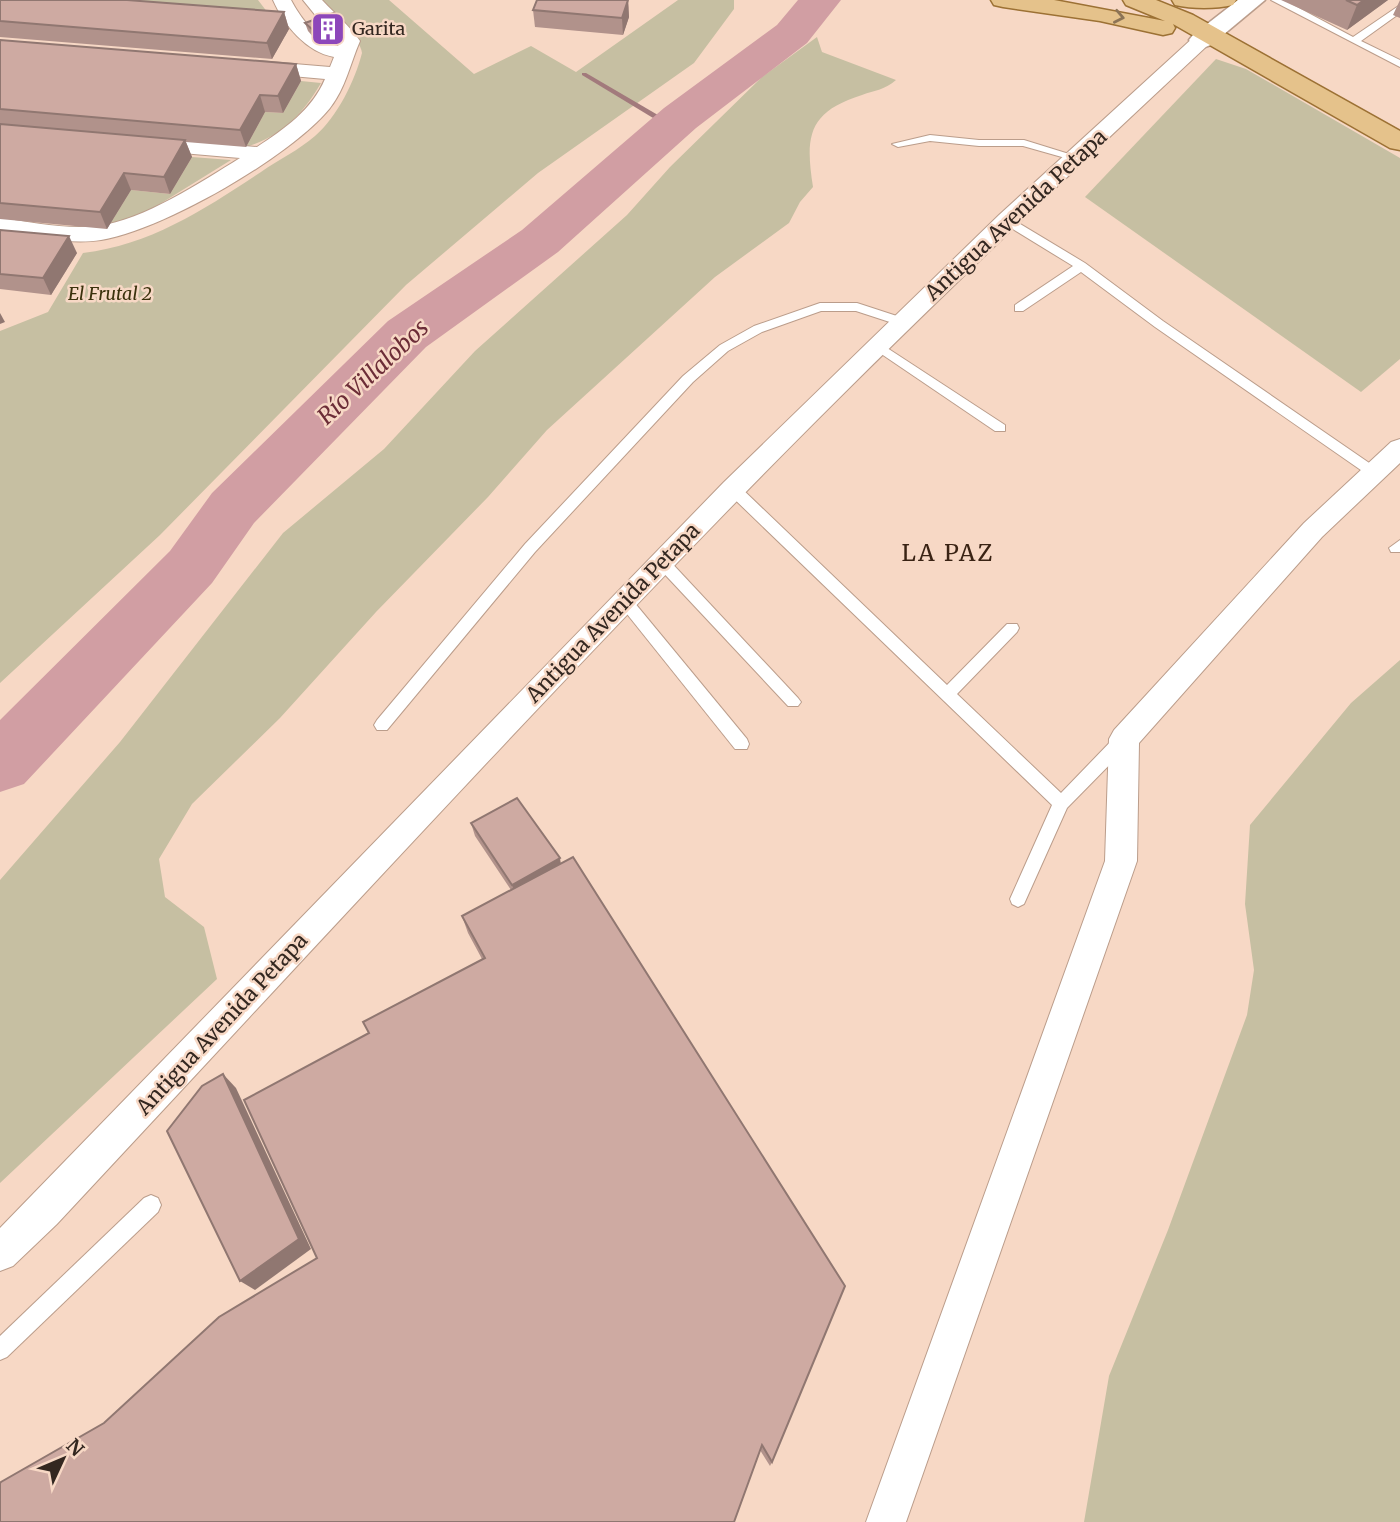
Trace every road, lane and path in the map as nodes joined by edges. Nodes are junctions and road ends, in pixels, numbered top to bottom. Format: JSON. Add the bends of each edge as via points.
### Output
{"nodes":[{"id":1,"x":282,"y":0,"type":"edge"},
{"id":2,"x":1003,"y":0,"type":"edge"},
{"id":3,"x":1135,"y":0,"type":"edge"},
{"id":4,"x":1184,"y":0,"type":"edge"},
{"id":5,"x":1224,"y":0,"type":"edge"},
{"id":6,"x":1253,"y":0,"type":"edge"},
{"id":7,"x":1276,"y":0,"type":"edge"},
{"id":8,"x":1400,"y":8,"type":"edge"},
{"id":9,"x":327,"y":17,"type":"edge"},
{"id":10,"x":298,"y":24,"type":"junction"},
{"id":11,"x":1205,"y":37,"type":"junction"},
{"id":12,"x":1354,"y":41,"type":"junction"},
{"id":13,"x":341,"y":63,"type":"junction"},
{"id":14,"x":1400,"y":64,"type":"edge"},
{"id":15,"x":244,"y":66,"type":"edge"},
{"id":16,"x":124,"y":142,"type":"edge"},
{"id":17,"x":1400,"y":142,"type":"edge"},
{"id":18,"x":898,"y":144,"type":"dead end"},
{"id":19,"x":263,"y":154,"type":"junction"},
{"id":20,"x":1076,"y":158,"type":"junction"},
{"id":21,"x":1007,"y":220,"type":"junction"},
{"id":22,"x":0,"y":225,"type":"edge"},
{"id":23,"x":1082,"y":266,"type":"junction"},
{"id":24,"x":1019,"y":308,"type":"dead end"},
{"id":25,"x":902,"y":322,"type":"junction"},
{"id":26,"x":878,"y":346,"type":"junction"},
{"id":27,"x":1000,"y":428,"type":"dead end"},
{"id":28,"x":1400,"y":448,"type":"edge"},
{"id":29,"x":1373,"y":472,"type":"junction"},
{"id":30,"x":733,"y":489,"type":"junction"},
{"id":31,"x":661,"y":561,"type":"junction"},
{"id":32,"x":624,"y":600,"type":"junction"},
{"id":33,"x":1012,"y":628,"type":"dead end"},
{"id":34,"x":947,"y":695,"type":"junction"},
{"id":35,"x":793,"y":702,"type":"dead end"},
{"id":36,"x":382,"y":725,"type":"dead end"},
{"id":37,"x":1124,"y":739,"type":"junction"},
{"id":38,"x":741,"y":744,"type":"dead end"},
{"id":39,"x":1060,"y":803,"type":"junction"},
{"id":40,"x":1018,"y":899,"type":"dead end"},
{"id":41,"x":150,"y":1205,"type":"dead end"},
{"id":42,"x":0,"y":1253,"type":"edge"},
{"id":43,"x":0,"y":1350,"type":"edge"},
{"id":44,"x":886,"y":1522,"type":"edge"}],
"edges":[{"from":1,"to":10,"type":"street"},
{"from":2,"to":11,"type":"main road","one_way":true,"via":[[1124,18]]},
{"from":3,"to":11,"type":"main road","via":[[1165,11]]},
{"from":4,"to":5,"type":"main road"},
{"from":6,"to":11,"type":"main road","name":"Antigua Avenida Petapa"},
{"from":7,"to":12,"type":"lane"},
{"from":8,"to":12,"type":"lane"},
{"from":9,"to":10,"type":"street"},
{"from":9,"to":13,"type":"street","via":[[350,41]]},
{"from":10,"to":13,"type":"street"},
{"from":11,"to":17,"type":"main road","via":[[1261,62]]},
{"from":11,"to":20,"type":"street","name":"Antigua Avenida Petapa"},
{"from":12,"to":14,"type":"lane"},
{"from":13,"to":15,"type":"street"},
{"from":13,"to":19,"type":"street","via":[[327,96],[305,122]]},
{"from":16,"to":19,"type":"street"},
{"from":18,"to":20,"type":"lane","via":[[930,138],[1024,143]]},
{"from":19,"to":22,"type":"street","via":[[169,206],[99,234]]},
{"from":20,"to":21,"type":"street","name":"Antigua Avenida Petapa"},
{"from":21,"to":23,"type":"lane"},
{"from":21,"to":25,"type":"street","name":"Antigua Avenida Petapa"},
{"from":23,"to":24,"type":"lane"},
{"from":23,"to":29,"type":"lane"},
{"from":25,"to":26,"type":"street","name":"Antigua Avenida Petapa"},
{"from":25,"to":36,"type":"lane","via":[[857,307],[820,306],[758,329],[724,348],[688,379],[530,548]]},
{"from":26,"to":27,"type":"lane"},
{"from":26,"to":30,"type":"street","name":"Antigua Avenida Petapa"},
{"from":28,"to":29,"type":"street"},
{"from":29,"to":37,"type":"street","via":[[1313,530]]},
{"from":30,"to":31,"type":"street","name":"Antigua Avenida Petapa"},
{"from":30,"to":34,"type":"lane"},
{"from":31,"to":32,"type":"street","name":"Antigua Avenida Petapa"},
{"from":31,"to":35,"type":"lane"},
{"from":32,"to":38,"type":"lane"},
{"from":32,"to":42,"type":"street","name":"Antigua Avenida Petapa"},
{"from":33,"to":34,"type":"lane"},
{"from":34,"to":39,"type":"lane"},
{"from":37,"to":39,"type":"lane"},
{"from":37,"to":44,"type":"street","via":[[1121,861]]},
{"from":39,"to":40,"type":"lane"},
{"from":41,"to":43,"type":"lane"}]}
